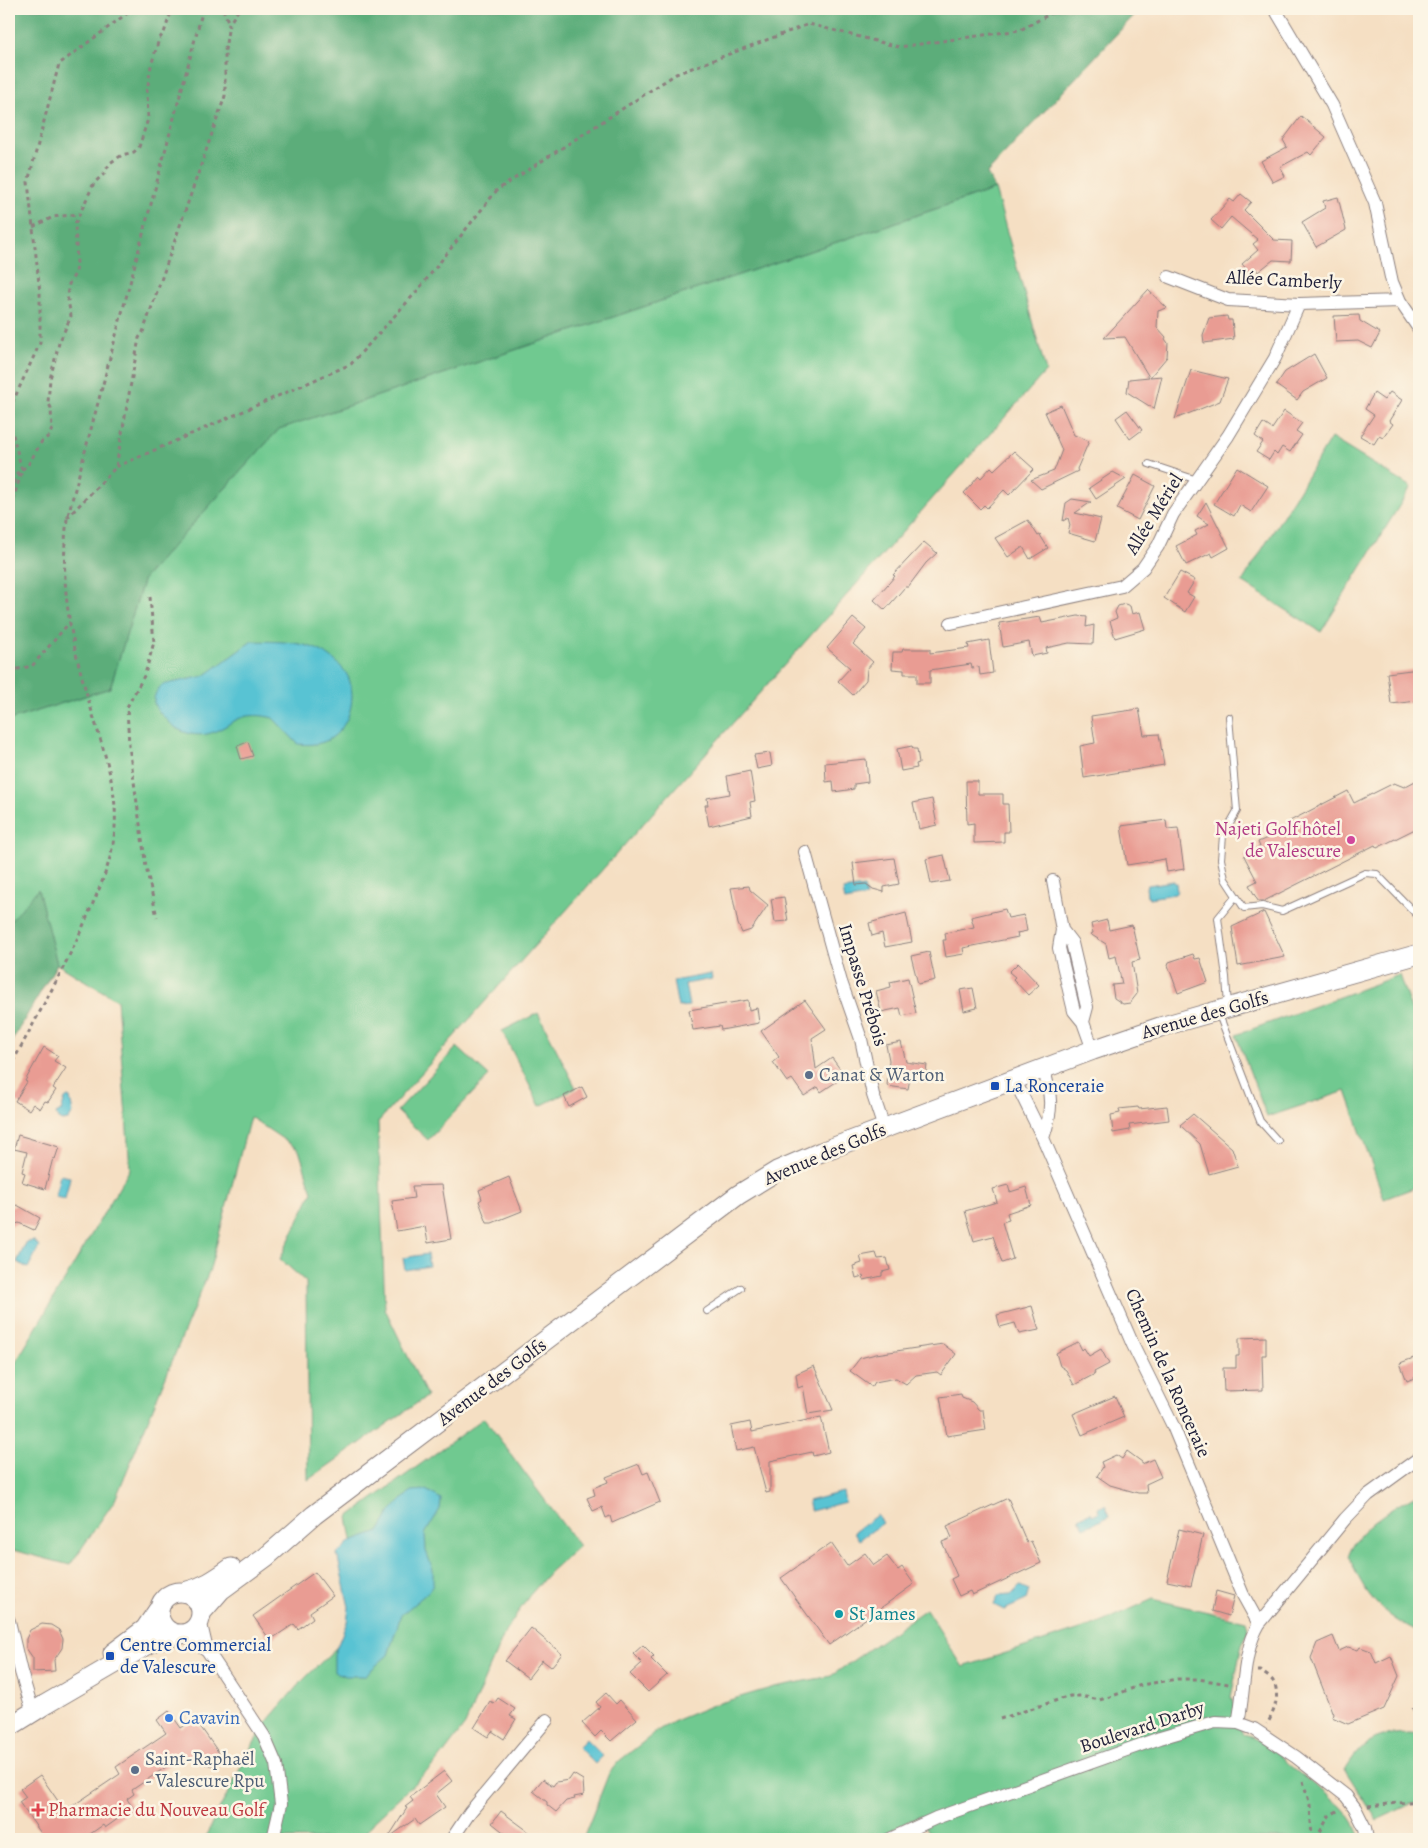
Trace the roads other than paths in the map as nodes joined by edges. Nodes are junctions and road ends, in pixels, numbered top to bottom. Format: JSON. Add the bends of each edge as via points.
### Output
{"nodes":[{"id":1,"x":1275,"y":9,"type":"edge"},
{"id":2,"x":1170,"y":277,"type":"dead end"},
{"id":3,"x":1400,"y":302,"type":"junction"},
{"id":4,"x":1299,"y":304,"type":"junction"},
{"id":5,"x":1419,"y":329,"type":"edge"},
{"id":6,"x":1149,"y":464,"type":"dead end"},
{"id":7,"x":1197,"y":480,"type":"junction"},
{"id":8,"x":951,"y":623,"type":"dead end"},
{"id":9,"x":1229,"y":717,"type":"dead end"},
{"id":10,"x":805,"y":852,"type":"dead end"},
{"id":11,"x":1053,"y":881,"type":"dead end"},
{"id":12,"x":1236,"y":896,"type":"junction"},
{"id":13,"x":1419,"y":917,"type":"edge"},
{"id":14,"x":1419,"y":954,"type":"edge"},
{"id":15,"x":1222,"y":1009,"type":"junction"},
{"id":16,"x":1093,"y":1050,"type":"junction"},
{"id":17,"x":1043,"y":1068,"type":"junction"},
{"id":18,"x":1014,"y":1079,"type":"junction"},
{"id":19,"x":884,"y":1128,"type":"junction"},
{"id":20,"x":1043,"y":1138,"type":"junction"},
{"id":21,"x":1278,"y":1140,"type":"dead end"},
{"id":22,"x":741,"y":1288,"type":"dead end"},
{"id":23,"x":707,"y":1311,"type":"dead end"},
{"id":24,"x":1419,"y":1458,"type":"edge"},
{"id":25,"x":314,"y":1515,"type":"junction"},
{"id":26,"x":184,"y":1592,"type":"junction"},
{"id":27,"x":158,"y":1610,"type":"junction"},
{"id":28,"x":200,"y":1616,"type":"junction"},
{"id":29,"x":9,"y":1621,"type":"edge"},
{"id":30,"x":1259,"y":1624,"type":"junction"},
{"id":31,"x":180,"y":1634,"type":"junction"},
{"id":32,"x":207,"y":1650,"type":"junction"},
{"id":33,"x":39,"y":1708,"type":"junction"},
{"id":34,"x":547,"y":1720,"type":"dead end"},
{"id":35,"x":1238,"y":1723,"type":"junction"},
{"id":36,"x":9,"y":1727,"type":"edge"},
{"id":37,"x":273,"y":1839,"type":"edge"},
{"id":38,"x":452,"y":1839,"type":"edge"},
{"id":39,"x":890,"y":1839,"type":"edge"},
{"id":40,"x":1367,"y":1839,"type":"edge"}],
"edges":[{"from":1,"to":3,"type":"street","via":[[1332,105],[1375,203],[1392,282]]},
{"from":2,"to":4,"type":"street","name":"Allée Camberly","via":[[1228,300]]},
{"from":3,"to":4,"type":"street","name":"Allée Camberly"},
{"from":3,"to":5,"type":"street"},
{"from":4,"to":7,"type":"street","name":"Allée Mériel","via":[[1275,358]]},
{"from":6,"to":7,"type":"lane"},
{"from":7,"to":8,"type":"street","name":"Allée Mériel","via":[[1173,514],[1143,568],[1122,586]]},
{"from":9,"to":12,"type":"lane","via":[[1237,811],[1223,836],[1221,859],[1225,879]]},
{"from":10,"to":19,"type":"street","name":"Impasse Prébois"},
{"from":11,"to":16,"type":"street","via":[[1062,930],[1072,944],[1088,1007],[1083,1022]]},
{"from":12,"to":13,"type":"lane","via":[[1244,908],[1262,906],[1282,912],[1365,873],[1377,874]]},
{"from":12,"to":15,"type":"lane","via":[[1218,918],[1226,977]]},
{"from":14,"to":15,"type":"main road","name":"Avenue des Golfs"},
{"from":15,"to":16,"type":"main road","name":"Avenue des Golfs"},
{"from":15,"to":21,"type":"lane","via":[[1260,1121]]},
{"from":16,"to":17,"type":"main road","name":"Avenue des Golfs"},
{"from":17,"to":18,"type":"main road","name":"Avenue des Golfs"},
{"from":17,"to":20,"type":"street","via":[[1050,1090],[1050,1117]]},
{"from":18,"to":19,"type":"main road","name":"Avenue des Golfs"},
{"from":18,"to":20,"type":"street","name":"Chemin de la Ronceraie"},
{"from":19,"to":25,"type":"main road","name":"Avenue des Golfs","via":[[777,1171],[738,1195]]},
{"from":20,"to":30,"type":"street","name":"Chemin de la Ronceraie","via":[[1133,1345],[1173,1426],[1243,1595]]},
{"from":22,"to":23,"type":"lane"},
{"from":24,"to":30,"type":"street","via":[[1368,1495]]},
{"from":25,"to":26,"type":"main road","name":"Avenue des Golfs","via":[[260,1547],[211,1582]]},
{"from":25,"to":28,"type":"main road","name":"Avenue des Golfs","via":[[266,1557],[221,1590]]},
{"from":26,"to":27,"type":"main road","via":[[177,1591],[164,1598]]},
{"from":26,"to":28,"type":"main road","via":[[196,1599]]},
{"from":27,"to":31,"type":"main road","via":[[161,1623],[170,1632]]},
{"from":27,"to":33,"type":"main road","via":[[145,1629]]},
{"from":28,"to":31,"type":"main road","via":[[196,1627]]},
{"from":28,"to":32,"type":"street"},
{"from":29,"to":33,"type":"street","via":[[21,1672]]},
{"from":30,"to":35,"type":"street","via":[[1248,1647]]},
{"from":31,"to":32,"type":"street"},
{"from":31,"to":33,"type":"main road","via":[[154,1641]]},
{"from":32,"to":37,"type":"street","via":[[264,1736],[276,1764],[281,1804]]},
{"from":33,"to":36,"type":"main road"},
{"from":34,"to":38,"type":"street","via":[[470,1812]]},
{"from":35,"to":39,"type":"street","name":"Boulevard Darby","via":[[1215,1722],[1160,1738],[936,1818]]},
{"from":35,"to":40,"type":"street","name":"Boulevard Darby","via":[[1262,1734],[1346,1796],[1366,1828]]}]}
